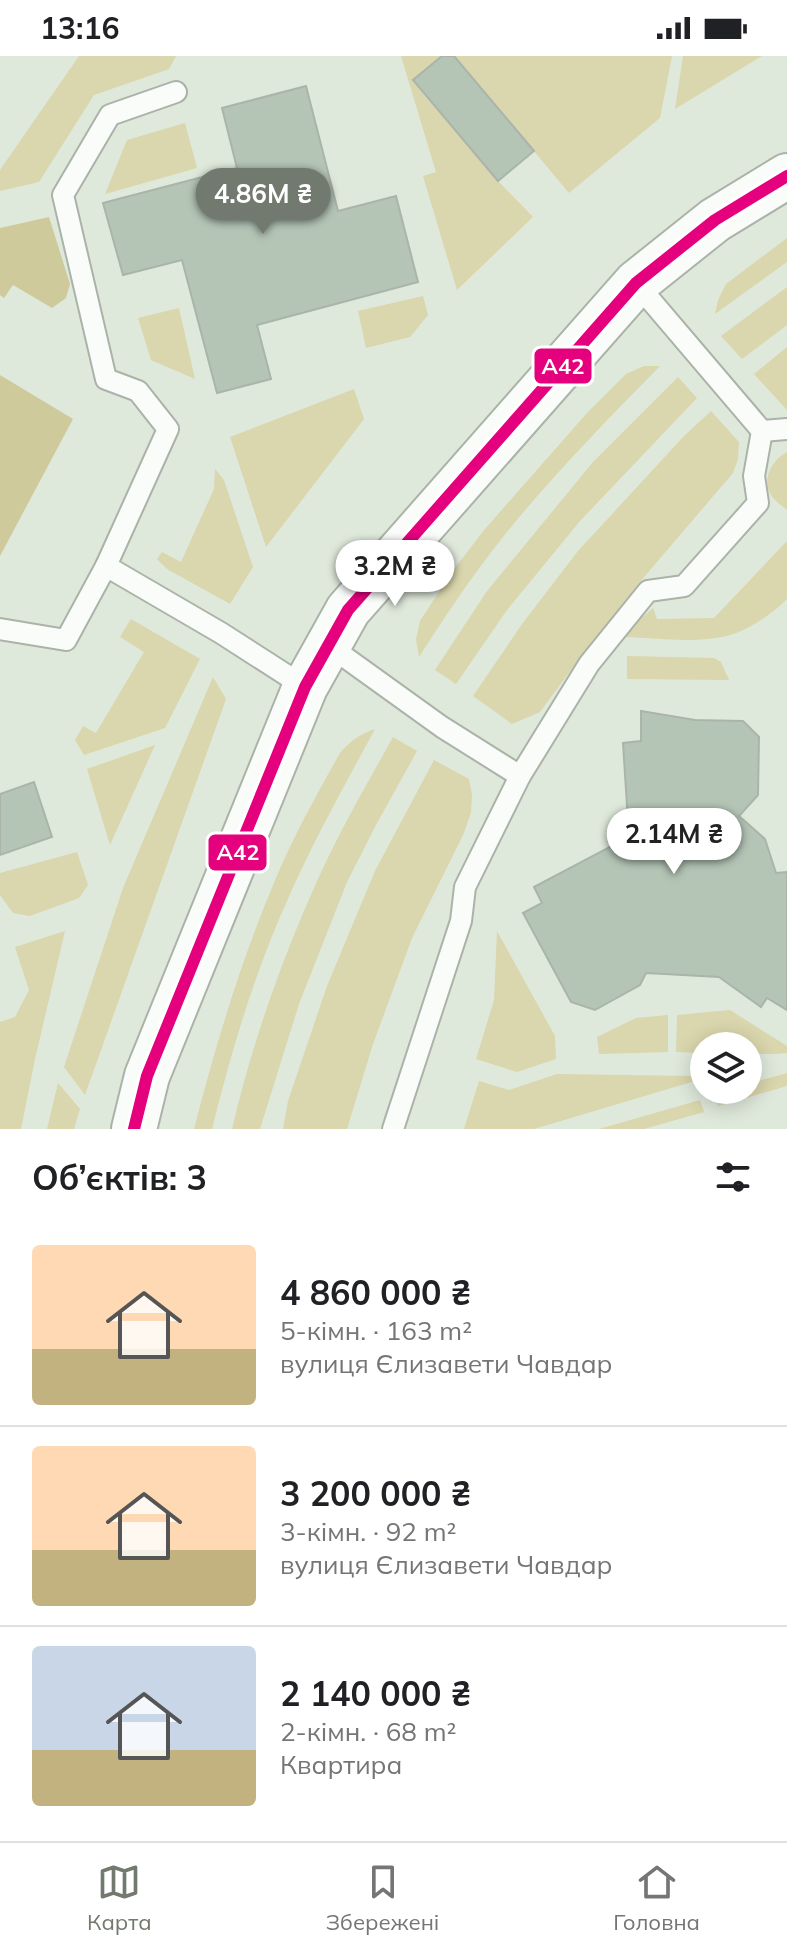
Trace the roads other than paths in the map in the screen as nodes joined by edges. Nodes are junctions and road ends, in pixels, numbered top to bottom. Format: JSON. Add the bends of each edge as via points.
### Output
{"nodes":[{"id":1,"x":176,"y":92,"type":"dead end"},
{"id":2,"x":787,"y":176,"type":"edge"},
{"id":3,"x":636,"y":283,"type":"junction"},
{"id":4,"x":787,"y":429,"type":"edge"},
{"id":5,"x":762,"y":431,"type":"junction"},
{"id":6,"x":106,"y":566,"type":"junction"},
{"id":7,"x":0,"y":629,"type":"edge"},
{"id":8,"x":328,"y":645,"type":"junction"},
{"id":9,"x":305,"y":687,"type":"junction"},
{"id":10,"x":520,"y":776,"type":"junction"},
{"id":11,"x":134,"y":1129,"type":"edge"},
{"id":12,"x":393,"y":1129,"type":"edge"}],
"edges":[{"from":1,"to":6,"type":"lane","via":[[110,115],[63,195],[106,379],[138,391],[168,429]]},
{"from":2,"to":3,"type":"street","via":[[715,220]]},
{"from":3,"to":5,"type":"lane"},
{"from":3,"to":8,"type":"street","via":[[348,610]]},
{"from":4,"to":5,"type":"lane"},
{"from":5,"to":10,"type":"lane","via":[[754,476],[758,503],[684,586],[648,591],[589,664]]},
{"from":6,"to":7,"type":"lane","via":[[66,640]]},
{"from":6,"to":9,"type":"lane"},
{"from":8,"to":9,"type":"street"},
{"from":8,"to":10,"type":"lane"},
{"from":9,"to":11,"type":"street","via":[[147,1076]]},
{"from":10,"to":12,"type":"lane","via":[[465,887],[461,921]]}]}
